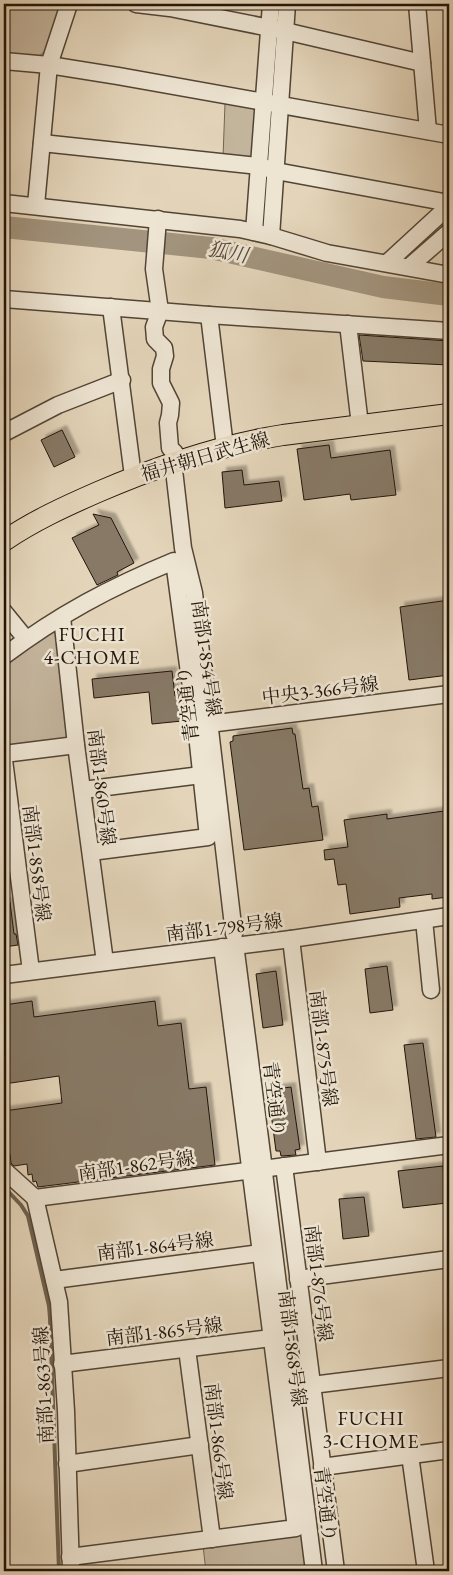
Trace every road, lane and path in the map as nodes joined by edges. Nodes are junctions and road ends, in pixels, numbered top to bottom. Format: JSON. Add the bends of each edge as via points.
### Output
{"nodes":[{"id":1,"x":69,"y":4,"type":"edge"},
{"id":2,"x":136,"y":4,"type":"edge"},
{"id":3,"x":271,"y":4,"type":"edge"},
{"id":4,"x":287,"y":4,"type":"edge"},
{"id":5,"x":416,"y":4,"type":"edge"},
{"id":6,"x":269,"y":29,"type":"junction"},
{"id":7,"x":286,"y":32,"type":"junction"},
{"id":8,"x":4,"y":61,"type":"edge"},
{"id":9,"x":422,"y":63,"type":"junction"},
{"id":10,"x":49,"y":65,"type":"junction"},
{"id":11,"x":263,"y":102,"type":"junction"},
{"id":12,"x":281,"y":106,"type":"junction"},
{"id":13,"x":428,"y":131,"type":"junction"},
{"id":14,"x":449,"y":135,"type":"edge"},
{"id":15,"x":42,"y":143,"type":"junction"},
{"id":16,"x":259,"y":166,"type":"junction"},
{"id":17,"x":276,"y":171,"type":"junction"},
{"id":18,"x":4,"y":203,"type":"edge"},
{"id":19,"x":449,"y":204,"type":"edge"},
{"id":20,"x":36,"y":206,"type":"junction"},
{"id":21,"x":158,"y":222,"type":"junction"},
{"id":22,"x":254,"y":232,"type":"junction"},
{"id":23,"x":449,"y":232,"type":"edge"},
{"id":24,"x":270,"y":236,"type":"junction"},
{"id":25,"x":387,"y":263,"type":"junction"},
{"id":26,"x":409,"y":267,"type":"junction"},
{"id":27,"x":449,"y":275,"type":"edge"},
{"id":28,"x":4,"y":299,"type":"edge"},
{"id":29,"x":111,"y":307,"type":"junction"},
{"id":30,"x":160,"y":311,"type":"junction"},
{"id":31,"x":209,"y":315,"type":"junction"},
{"id":32,"x":348,"y":324,"type":"junction"},
{"id":33,"x":449,"y":330,"type":"edge"},
{"id":34,"x":122,"y":380,"type":"junction"},
{"id":35,"x":449,"y":414,"type":"edge"},
{"id":36,"x":360,"y":425,"type":"junction"},
{"id":37,"x":4,"y":433,"type":"edge"},
{"id":38,"x":225,"y":447,"type":"junction"},
{"id":39,"x":175,"y":453,"type":"dead end"},
{"id":40,"x":174,"y":470,"type":"dead end"},
{"id":41,"x":133,"y":476,"type":"junction"},
{"id":42,"x":4,"y":541,"type":"edge"},
{"id":43,"x":4,"y":612,"type":"edge"},
{"id":44,"x":62,"y":617,"type":"junction"},
{"id":45,"x":26,"y":639,"type":"junction"},
{"id":46,"x":4,"y":656,"type":"edge"},
{"id":47,"x":449,"y":694,"type":"edge"},
{"id":48,"x":203,"y":724,"type":"junction"},
{"id":49,"x":76,"y":745,"type":"junction"},
{"id":50,"x":4,"y":754,"type":"edge"},
{"id":51,"x":4,"y":760,"type":"edge"},
{"id":52,"x":201,"y":775,"type":"junction"},
{"id":53,"x":83,"y":790,"type":"junction"},
{"id":54,"x":91,"y":852,"type":"junction"},
{"id":55,"x":449,"y":916,"type":"edge"},
{"id":56,"x":424,"y":920,"type":"junction"},
{"id":57,"x":234,"y":934,"type":"dead end"},
{"id":58,"x":291,"y":939,"type":"junction"},
{"id":59,"x":229,"y":950,"type":"junction"},
{"id":60,"x":105,"y":962,"type":"junction"},
{"id":61,"x":31,"y":972,"type":"junction"},
{"id":62,"x":4,"y":975,"type":"edge"},
{"id":63,"x":431,"y":990,"type":"dead end"},
{"id":64,"x":449,"y":1145,"type":"edge"},
{"id":65,"x":318,"y":1162,"type":"junction"},
{"id":66,"x":284,"y":1166,"type":"junction"},
{"id":67,"x":259,"y":1168,"type":"junction"},
{"id":68,"x":4,"y":1170,"type":"edge"},
{"id":69,"x":35,"y":1198,"type":"junction"},
{"id":70,"x":260,"y":1253,"type":"junction"},
{"id":71,"x":449,"y":1259,"type":"edge"},
{"id":72,"x":298,"y":1278,"type":"junction"},
{"id":73,"x":54,"y":1280,"type":"junction"},
{"id":74,"x":271,"y":1338,"type":"junction"},
{"id":75,"x":187,"y":1349,"type":"junction"},
{"id":76,"x":62,"y":1364,"type":"junction"},
{"id":77,"x":449,"y":1368,"type":"edge"},
{"id":78,"x":312,"y":1385,"type":"junction"},
{"id":79,"x":200,"y":1445,"type":"junction"},
{"id":80,"x":449,"y":1450,"type":"edge"},
{"id":81,"x":410,"y":1455,"type":"junction"},
{"id":82,"x":68,"y":1464,"type":"junction"},
{"id":83,"x":322,"y":1467,"type":"junction"},
{"id":84,"x":212,"y":1539,"type":"junction"},
{"id":85,"x":70,"y":1564,"type":"edge"},
{"id":86,"x":314,"y":1571,"type":"edge"},
{"id":87,"x":336,"y":1571,"type":"edge"},
{"id":88,"x":426,"y":1571,"type":"edge"}],
"edges":[{"from":1,"to":10,"type":"street"},
{"from":2,"to":6,"type":"street"},
{"from":3,"to":6,"type":"street"},
{"from":4,"to":7,"type":"street"},
{"from":5,"to":9,"type":"street"},
{"from":6,"to":7,"type":"street"},
{"from":6,"to":11,"type":"street"},
{"from":7,"to":9,"type":"street"},
{"from":7,"to":12,"type":"street"},
{"from":8,"to":10,"type":"street"},
{"from":9,"to":13,"type":"street"},
{"from":10,"to":11,"type":"street"},
{"from":10,"to":15,"type":"street"},
{"from":11,"to":12,"type":"street"},
{"from":11,"to":16,"type":"street"},
{"from":12,"to":13,"type":"street"},
{"from":12,"to":17,"type":"street"},
{"from":13,"to":14,"type":"street"},
{"from":15,"to":16,"type":"street"},
{"from":15,"to":20,"type":"street"},
{"from":16,"to":17,"type":"street"},
{"from":16,"to":22,"type":"street"},
{"from":17,"to":19,"type":"street"},
{"from":17,"to":24,"type":"street"},
{"from":18,"to":20,"type":"street"},
{"from":19,"to":25,"type":"street"},
{"from":20,"to":21,"type":"street"},
{"from":21,"to":22,"type":"street"},
{"from":21,"to":30,"type":"street","via":[[154,269]]},
{"from":22,"to":24,"type":"street"},
{"from":23,"to":26,"type":"street"},
{"from":24,"to":25,"type":"street","via":[[327,253]]},
{"from":25,"to":26,"type":"street"},
{"from":26,"to":27,"type":"street"},
{"from":28,"to":29,"type":"street"},
{"from":29,"to":30,"type":"street"},
{"from":29,"to":34,"type":"street"},
{"from":30,"to":31,"type":"street"},
{"from":30,"to":39,"type":"street","via":[[154,328],[155,339],[164,348],[161,383],[170,403],[170,448]]},
{"from":31,"to":32,"type":"street"},
{"from":31,"to":38,"type":"street"},
{"from":32,"to":33,"type":"street"},
{"from":32,"to":36,"type":"street"},
{"from":34,"to":37,"type":"street","via":[[58,405]]},
{"from":34,"to":41,"type":"street"},
{"from":35,"to":36,"type":"main road","name":"福井朝日武生線"},
{"from":36,"to":38,"type":"main road","name":"福井朝日武生線","via":[[256,439]]},
{"from":38,"to":41,"type":"main road","name":"福井朝日武生線"},
{"from":40,"to":48,"type":"street","name":"青空通り","via":[[183,548],[194,593]]},
{"from":41,"to":42,"type":"main road","name":"福井朝日武生線","via":[[61,508]]},
{"from":43,"to":45,"type":"street"},
{"from":44,"to":45,"type":"street","name":"南部1-854号線"},
{"from":44,"to":48,"type":"street","name":"南部1-854号線","via":[[107,591],[174,561]]},
{"from":44,"to":49,"type":"street","name":"南部1-860号線"},
{"from":45,"to":46,"type":"street","name":"南部1-854号線"},
{"from":47,"to":48,"type":"street","name":"中央3-366号線"},
{"from":48,"to":52,"type":"street","name":"南部1-854号線"},
{"from":48,"to":57,"type":"street","name":"青空通り"},
{"from":49,"to":50,"type":"street"},
{"from":49,"to":53,"type":"street","name":"南部1-860号線"},
{"from":51,"to":61,"type":"street","name":"南部1-858号線"},
{"from":52,"to":53,"type":"street"},
{"from":52,"to":54,"type":"street","name":"南部1-854号線","via":[[208,837]]},
{"from":53,"to":54,"type":"street","name":"南部1-860号線"},
{"from":54,"to":60,"type":"street","name":"南部1-860号線"},
{"from":55,"to":56,"type":"street","name":"南部1-798号線"},
{"from":56,"to":58,"type":"street","name":"南部1-798号線"},
{"from":56,"to":63,"type":"street"},
{"from":58,"to":59,"type":"street","name":"南部1-798号線"},
{"from":58,"to":65,"type":"street","name":"南部1-875号線"},
{"from":59,"to":60,"type":"street","name":"南部1-798号線"},
{"from":59,"to":67,"type":"street","name":"南部1-868号線"},
{"from":60,"to":61,"type":"street","name":"南部1-798号線"},
{"from":61,"to":62,"type":"street","name":"南部1-798号線"},
{"from":64,"to":65,"type":"street"},
{"from":65,"to":66,"type":"street"},
{"from":66,"to":67,"type":"street","name":"南部1-862号線"},
{"from":66,"to":72,"type":"street","name":"南部1-876号線"},
{"from":67,"to":69,"type":"street","name":"南部1-862号線"},
{"from":67,"to":70,"type":"street","name":"南部1-868号線"},
{"from":67,"to":86,"type":"street","name":"青空通り"},
{"from":68,"to":69,"type":"street"},
{"from":69,"to":73,"type":"street","name":"南部1-863号線"},
{"from":70,"to":73,"type":"street","name":"南部1-864号線"},
{"from":70,"to":74,"type":"street","name":"南部1-868号線"},
{"from":71,"to":72,"type":"street"},
{"from":72,"to":78,"type":"street","name":"南部1-876号線"},
{"from":73,"to":76,"type":"street","name":"南部1-863号線","via":[[59,1302]]},
{"from":74,"to":75,"type":"street","name":"南部1-865号線"},
{"from":74,"to":84,"type":"street","name":"南部1-868号線","via":[[296,1528]]},
{"from":75,"to":76,"type":"street","name":"南部1-865号線"},
{"from":75,"to":79,"type":"street","name":"南部1-866号線"},
{"from":76,"to":82,"type":"street","name":"南部1-863号線"},
{"from":77,"to":78,"type":"street"},
{"from":78,"to":83,"type":"street","name":"南部1-876号線"},
{"from":79,"to":82,"type":"street"},
{"from":79,"to":84,"type":"street","name":"南部1-866号線"},
{"from":80,"to":81,"type":"street"},
{"from":81,"to":83,"type":"street"},
{"from":81,"to":88,"type":"street"},
{"from":82,"to":85,"type":"street","name":"南部1-863号線"},
{"from":83,"to":87,"type":"street","name":"南部1-876号線"},
{"from":84,"to":85,"type":"street","name":"南部1-868号線"}]}
